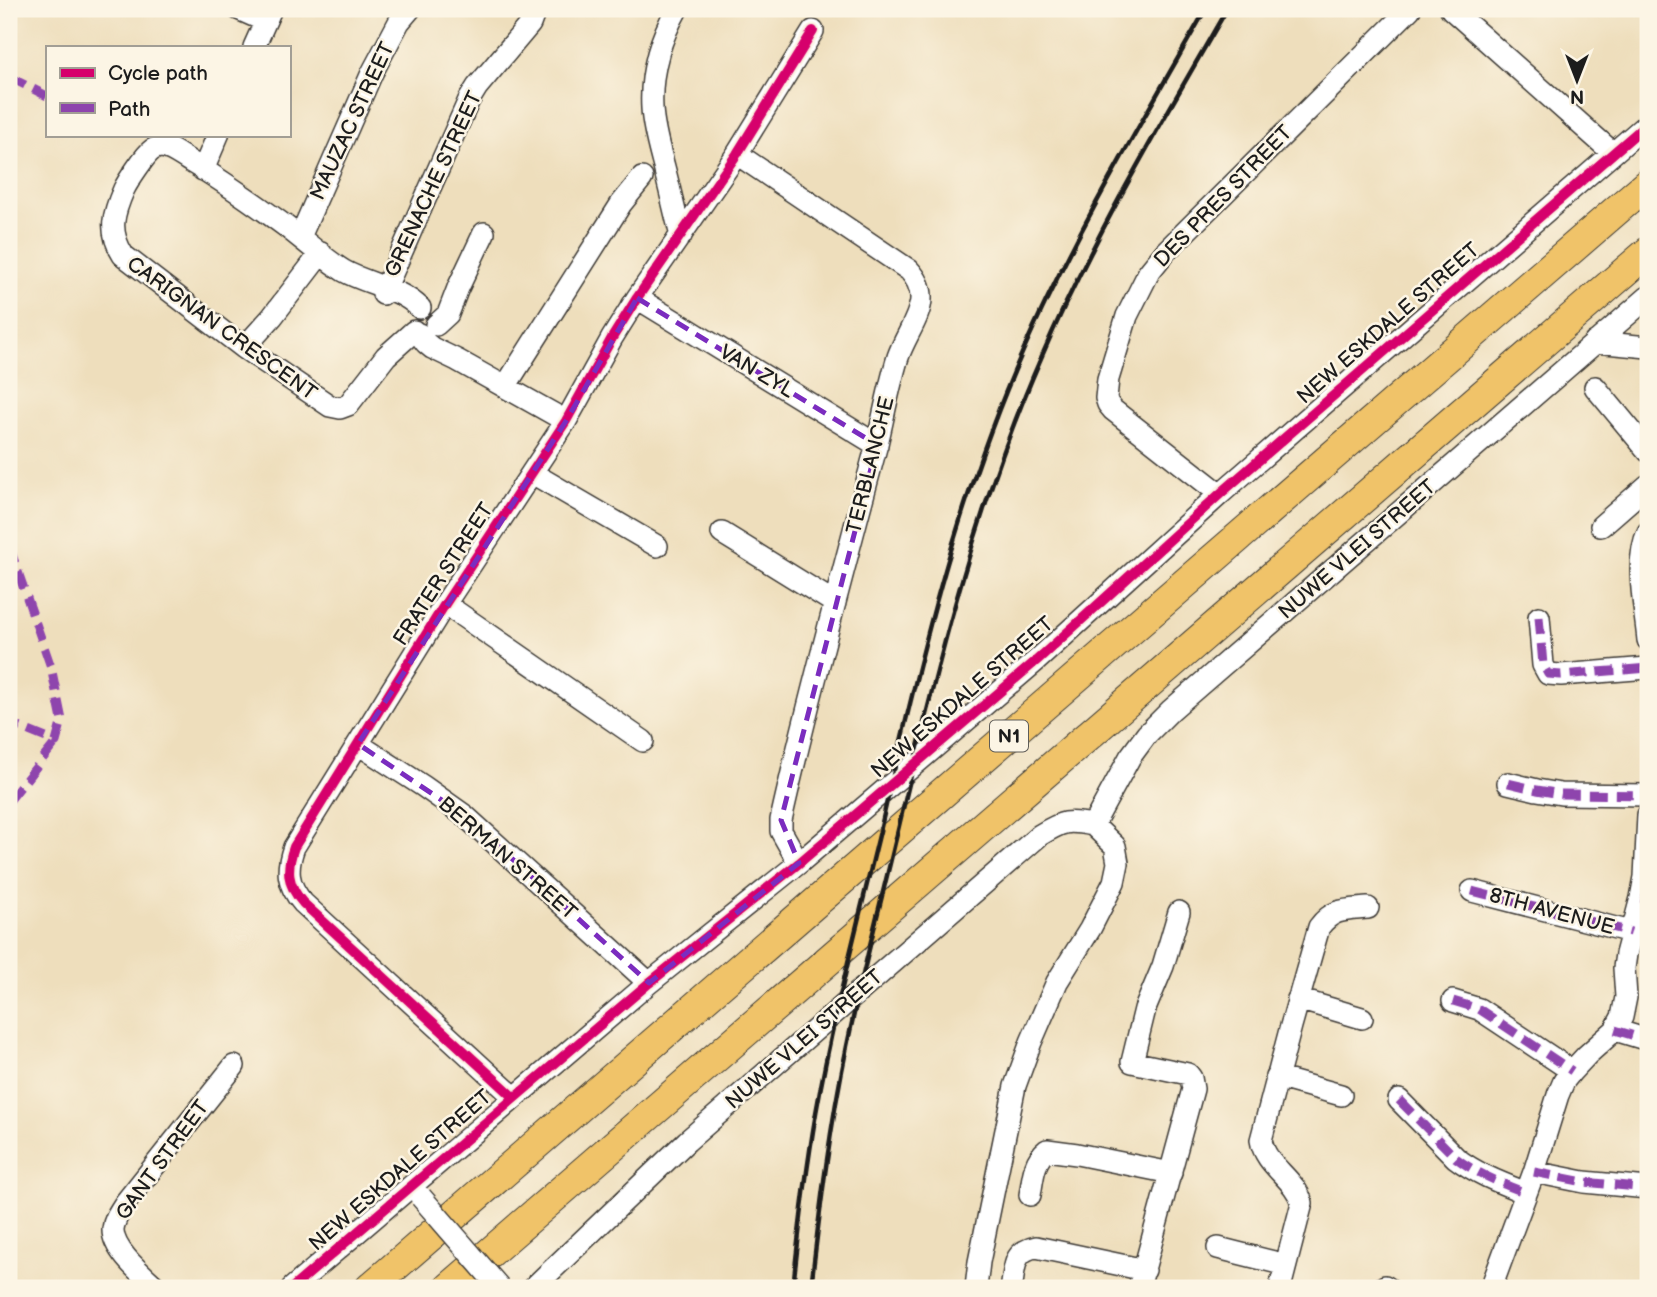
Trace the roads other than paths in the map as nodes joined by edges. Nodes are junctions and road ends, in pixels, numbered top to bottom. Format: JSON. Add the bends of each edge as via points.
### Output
{"nodes":[{"id":1,"x":238,"y":9,"type":"edge"},
{"id":2,"x":410,"y":9,"type":"edge"},
{"id":3,"x":533,"y":9,"type":"edge"},
{"id":4,"x":677,"y":9,"type":"edge"},
{"id":5,"x":1410,"y":9,"type":"edge"},
{"id":6,"x":1451,"y":9,"type":"edge"},
{"id":7,"x":268,"y":15,"type":"edge"},
{"id":8,"x":813,"y":31,"type":"dead end"},
{"id":9,"x":254,"y":46,"type":"edge"},
{"id":10,"x":1648,"y":122,"type":"edge"},
{"id":11,"x":218,"y":136,"type":"edge"},
{"id":12,"x":1613,"y":153,"type":"junction"},
{"id":13,"x":737,"y":154,"type":"junction"},
{"id":14,"x":204,"y":170,"type":"junction"},
{"id":15,"x":642,"y":178,"type":"dead end"},
{"id":16,"x":1648,"y":183,"type":"edge"},
{"id":17,"x":484,"y":233,"type":"dead end"},
{"id":18,"x":681,"y":236,"type":"junction"},
{"id":19,"x":300,"y":237,"type":"junction"},
{"id":20,"x":1648,"y":252,"type":"edge"},
{"id":21,"x":321,"y":253,"type":"junction"},
{"id":22,"x":1648,"y":272,"type":"edge"},
{"id":23,"x":380,"y":288,"type":"junction"},
{"id":24,"x":1648,"y":297,"type":"edge"},
{"id":25,"x":637,"y":299,"type":"junction"},
{"id":26,"x":423,"y":323,"type":"junction"},
{"id":27,"x":1595,"y":342,"type":"junction"},
{"id":28,"x":1648,"y":347,"type":"edge"},
{"id":29,"x":244,"y":348,"type":"junction"},
{"id":30,"x":505,"y":387,"type":"junction"},
{"id":31,"x":1595,"y":387,"type":"dead end"},
{"id":32,"x":566,"y":421,"type":"junction"},
{"id":33,"x":877,"y":444,"type":"junction"},
{"id":34,"x":1648,"y":451,"type":"edge"},
{"id":35,"x":532,"y":473,"type":"junction"},
{"id":36,"x":1647,"y":488,"type":"edge"},
{"id":37,"x":1220,"y":494,"type":"junction"},
{"id":38,"x":1363,"y":499,"type":"junction"},
{"id":39,"x":1601,"y":526,"type":"dead end"},
{"id":40,"x":1648,"y":532,"type":"edge"},
{"id":41,"x":722,"y":533,"type":"dead end"},
{"id":42,"x":657,"y":546,"type":"dead end"},
{"id":43,"x":1646,"y":598,"type":"edge"},
{"id":44,"x":835,"y":603,"type":"junction"},
{"id":45,"x":445,"y":604,"type":"junction"},
{"id":46,"x":1539,"y":617,"type":"dead end"},
{"id":47,"x":1648,"y":640,"type":"edge"},
{"id":48,"x":1648,"y":668,"type":"edge"},
{"id":49,"x":643,"y":741,"type":"dead end"},
{"id":50,"x":358,"y":744,"type":"junction"},
{"id":51,"x":1508,"y":783,"type":"dead end"},
{"id":52,"x":1648,"y":795,"type":"edge"},
{"id":53,"x":1648,"y":815,"type":"edge"},
{"id":54,"x":1093,"y":825,"type":"junction"},
{"id":55,"x":799,"y":863,"type":"junction"},
{"id":56,"x":1472,"y":891,"type":"dead end"},
{"id":57,"x":1645,"y":899,"type":"edge"},
{"id":58,"x":1368,"y":908,"type":"dead end"},
{"id":59,"x":1179,"y":912,"type":"dead end"},
{"id":60,"x":1631,"y":932,"type":"junction"},
{"id":61,"x":649,"y":982,"type":"junction"},
{"id":62,"x":1298,"y":999,"type":"junction"},
{"id":63,"x":1454,"y":1001,"type":"dead end"},
{"id":64,"x":1362,"y":1018,"type":"dead end"},
{"id":65,"x":1615,"y":1030,"type":"junction"},
{"id":66,"x":1648,"y":1040,"type":"edge"},
{"id":67,"x":233,"y":1066,"type":"dead end"},
{"id":68,"x":1572,"y":1070,"type":"junction"},
{"id":69,"x":1276,"y":1077,"type":"junction"},
{"id":70,"x":1342,"y":1095,"type":"dead end"},
{"id":71,"x":514,"y":1097,"type":"junction"},
{"id":72,"x":1399,"y":1100,"type":"dead end"},
{"id":73,"x":1534,"y":1172,"type":"junction"},
{"id":74,"x":1171,"y":1173,"type":"junction"},
{"id":75,"x":1648,"y":1188,"type":"edge"},
{"id":76,"x":415,"y":1192,"type":"junction"},
{"id":77,"x":1526,"y":1193,"type":"junction"},
{"id":78,"x":1030,"y":1195,"type":"dead end"},
{"id":79,"x":1218,"y":1248,"type":"dead end"},
{"id":80,"x":1286,"y":1265,"type":"junction"},
{"id":81,"x":1142,"y":1279,"type":"edge"},
{"id":82,"x":1012,"y":1284,"type":"dead end"},
{"id":83,"x":157,"y":1288,"type":"edge"},
{"id":84,"x":292,"y":1288,"type":"edge"},
{"id":85,"x":370,"y":1288,"type":"edge"},
{"id":86,"x":449,"y":1288,"type":"edge"},
{"id":87,"x":499,"y":1288,"type":"edge"},
{"id":88,"x":533,"y":1288,"type":"edge"},
{"id":89,"x":976,"y":1288,"type":"edge"},
{"id":90,"x":1280,"y":1288,"type":"edge"},
{"id":91,"x":1491,"y":1288,"type":"edge"}],
"edges":[{"from":1,"to":7,"type":"street"},
{"from":2,"to":19,"type":"street","name":"MAUZAC STREET","via":[[372,73]]},
{"from":3,"to":23,"type":"street","name":"GRENACHE STREET","via":[[530,23],[469,100]]},
{"from":4,"to":18,"type":"street","via":[[659,45],[652,110]]},
{"from":5,"to":37,"type":"street","name":"DES PRES STREET","via":[[1166,251],[1149,272],[1127,316],[1108,379],[1108,404]]},
{"from":6,"to":12,"type":"street"},
{"from":7,"to":9,"type":"street"},
{"from":8,"to":13,"type":"street","name":"FRATER STREET"},
{"from":10,"to":12,"type":"street","name":"NEW ESKDALE STREET"},
{"from":11,"to":14,"type":"street"},
{"from":12,"to":37,"type":"street","name":"NEW ESKDALE STREET"},
{"from":13,"to":18,"type":"street","name":"FRATER STREET"},
{"from":13,"to":33,"type":"street","name":"TERBLANCHE","via":[[917,280],[922,302],[895,366]]},
{"from":14,"to":19,"type":"street","name":"CARIGNAN CRESCENT"},
{"from":14,"to":29,"type":"street","name":"CARIGNAN CRESCENT","via":[[169,149],[150,151],[127,185],[113,231],[123,255]]},
{"from":15,"to":30,"type":"street"},
{"from":16,"to":85,"type":"highway","number":"N1"},
{"from":17,"to":26,"type":"street","via":[[449,314]]},
{"from":18,"to":25,"type":"street","name":"FRATER STREET"},
{"from":19,"to":21,"type":"street","name":"CARIGNAN CRESCENT"},
{"from":20,"to":38,"type":"highway","number":"N1"},
{"from":21,"to":23,"type":"street","name":"CARIGNAN CRESCENT"},
{"from":21,"to":29,"type":"street"},
{"from":22,"to":38,"type":"highway"},
{"from":23,"to":26,"type":"street","name":"CARIGNAN CRESCENT","via":[[401,311]]},
{"from":24,"to":27,"type":"street","name":"NUWE VLEI STREET"},
{"from":25,"to":32,"type":"street","name":"FRATER STREET"},
{"from":25,"to":33,"type":"street","name":"VAN ZYL"},
{"from":26,"to":29,"type":"street","name":"CARIGNAN CRESCENT","via":[[386,356],[352,401],[340,408],[328,405]]},
{"from":26,"to":30,"type":"street","name":"CARIGNAN CRESCENT","via":[[457,360]]},
{"from":27,"to":28,"type":"street"},
{"from":27,"to":54,"type":"street","name":"NUWE VLEI STREET","via":[[1171,710],[1130,757]]},
{"from":30,"to":32,"type":"street"},
{"from":31,"to":34,"type":"street"},
{"from":32,"to":35,"type":"street","name":"FRATER STREET"},
{"from":33,"to":44,"type":"street","name":"TERBLANCHE"},
{"from":35,"to":42,"type":"street"},
{"from":35,"to":45,"type":"street","name":"FRATER STREET"},
{"from":36,"to":39,"type":"street"},
{"from":37,"to":55,"type":"street","name":"NEW ESKDALE STREET","via":[[1036,661]]},
{"from":38,"to":86,"type":"highway","number":"N1"},
{"from":40,"to":43,"type":"street","via":[[1641,557]]},
{"from":41,"to":44,"type":"street"},
{"from":43,"to":47,"type":"street"},
{"from":44,"to":55,"type":"street","name":"TERBLANCHE","via":[[780,820],[780,831]]},
{"from":45,"to":49,"type":"street"},
{"from":45,"to":50,"type":"street","name":"FRATER STREET"},
{"from":46,"to":48,"type":"street","via":[[1543,665],[1548,674]]},
{"from":50,"to":61,"type":"street","name":"BERMAN STREET","via":[[464,816]]},
{"from":50,"to":71,"type":"street","name":"FRATER STREET","via":[[294,847],[289,866],[292,887],[303,903]]},
{"from":51,"to":52,"type":"street","via":[[1561,794]]},
{"from":53,"to":57,"type":"street"},
{"from":54,"to":88,"type":"street","name":"NUWE VLEI STREET","via":[[1062,822],[1040,835],[687,1141]]},
{"from":54,"to":89,"type":"street","via":[[1115,846],[1114,882],[1057,982],[1015,1086]]},
{"from":55,"to":61,"type":"street","name":"NEW ESKDALE STREET"},
{"from":56,"to":60,"type":"street","name":"8TH AVENUE"},
{"from":57,"to":60,"type":"street"},
{"from":58,"to":62,"type":"street","via":[[1338,911],[1324,920]]},
{"from":59,"to":74,"type":"street","via":[[1132,1062],[1183,1072],[1191,1078],[1193,1089]]},
{"from":60,"to":65,"type":"street","via":[[1624,968],[1625,1009]]},
{"from":61,"to":71,"type":"street","name":"NEW ESKDALE STREET"},
{"from":62,"to":64,"type":"street"},
{"from":62,"to":69,"type":"street"},
{"from":63,"to":68,"type":"street","via":[[1479,1009]]},
{"from":65,"to":66,"type":"street"},
{"from":65,"to":68,"type":"street"},
{"from":67,"to":83,"type":"street","name":"GANT STREET","via":[[115,1222],[119,1247]]},
{"from":68,"to":73,"type":"street","via":[[1564,1081]]},
{"from":69,"to":70,"type":"street"},
{"from":69,"to":80,"type":"street","via":[[1262,1148],[1302,1203]]},
{"from":71,"to":76,"type":"street","name":"NEW ESKDALE STREET"},
{"from":72,"to":77,"type":"street","via":[[1466,1166]]},
{"from":73,"to":75,"type":"street"},
{"from":73,"to":77,"type":"street"},
{"from":74,"to":78,"type":"street","via":[[1047,1150],[1036,1163]]},
{"from":74,"to":81,"type":"street"},
{"from":76,"to":84,"type":"street","name":"NEW ESKDALE STREET"},
{"from":76,"to":87,"type":"street","bridge":true},
{"from":77,"to":91,"type":"street"},
{"from":79,"to":80,"type":"street"},
{"from":80,"to":90,"type":"street"},
{"from":81,"to":82,"type":"street","via":[[1037,1247],[1021,1253]]}]}
